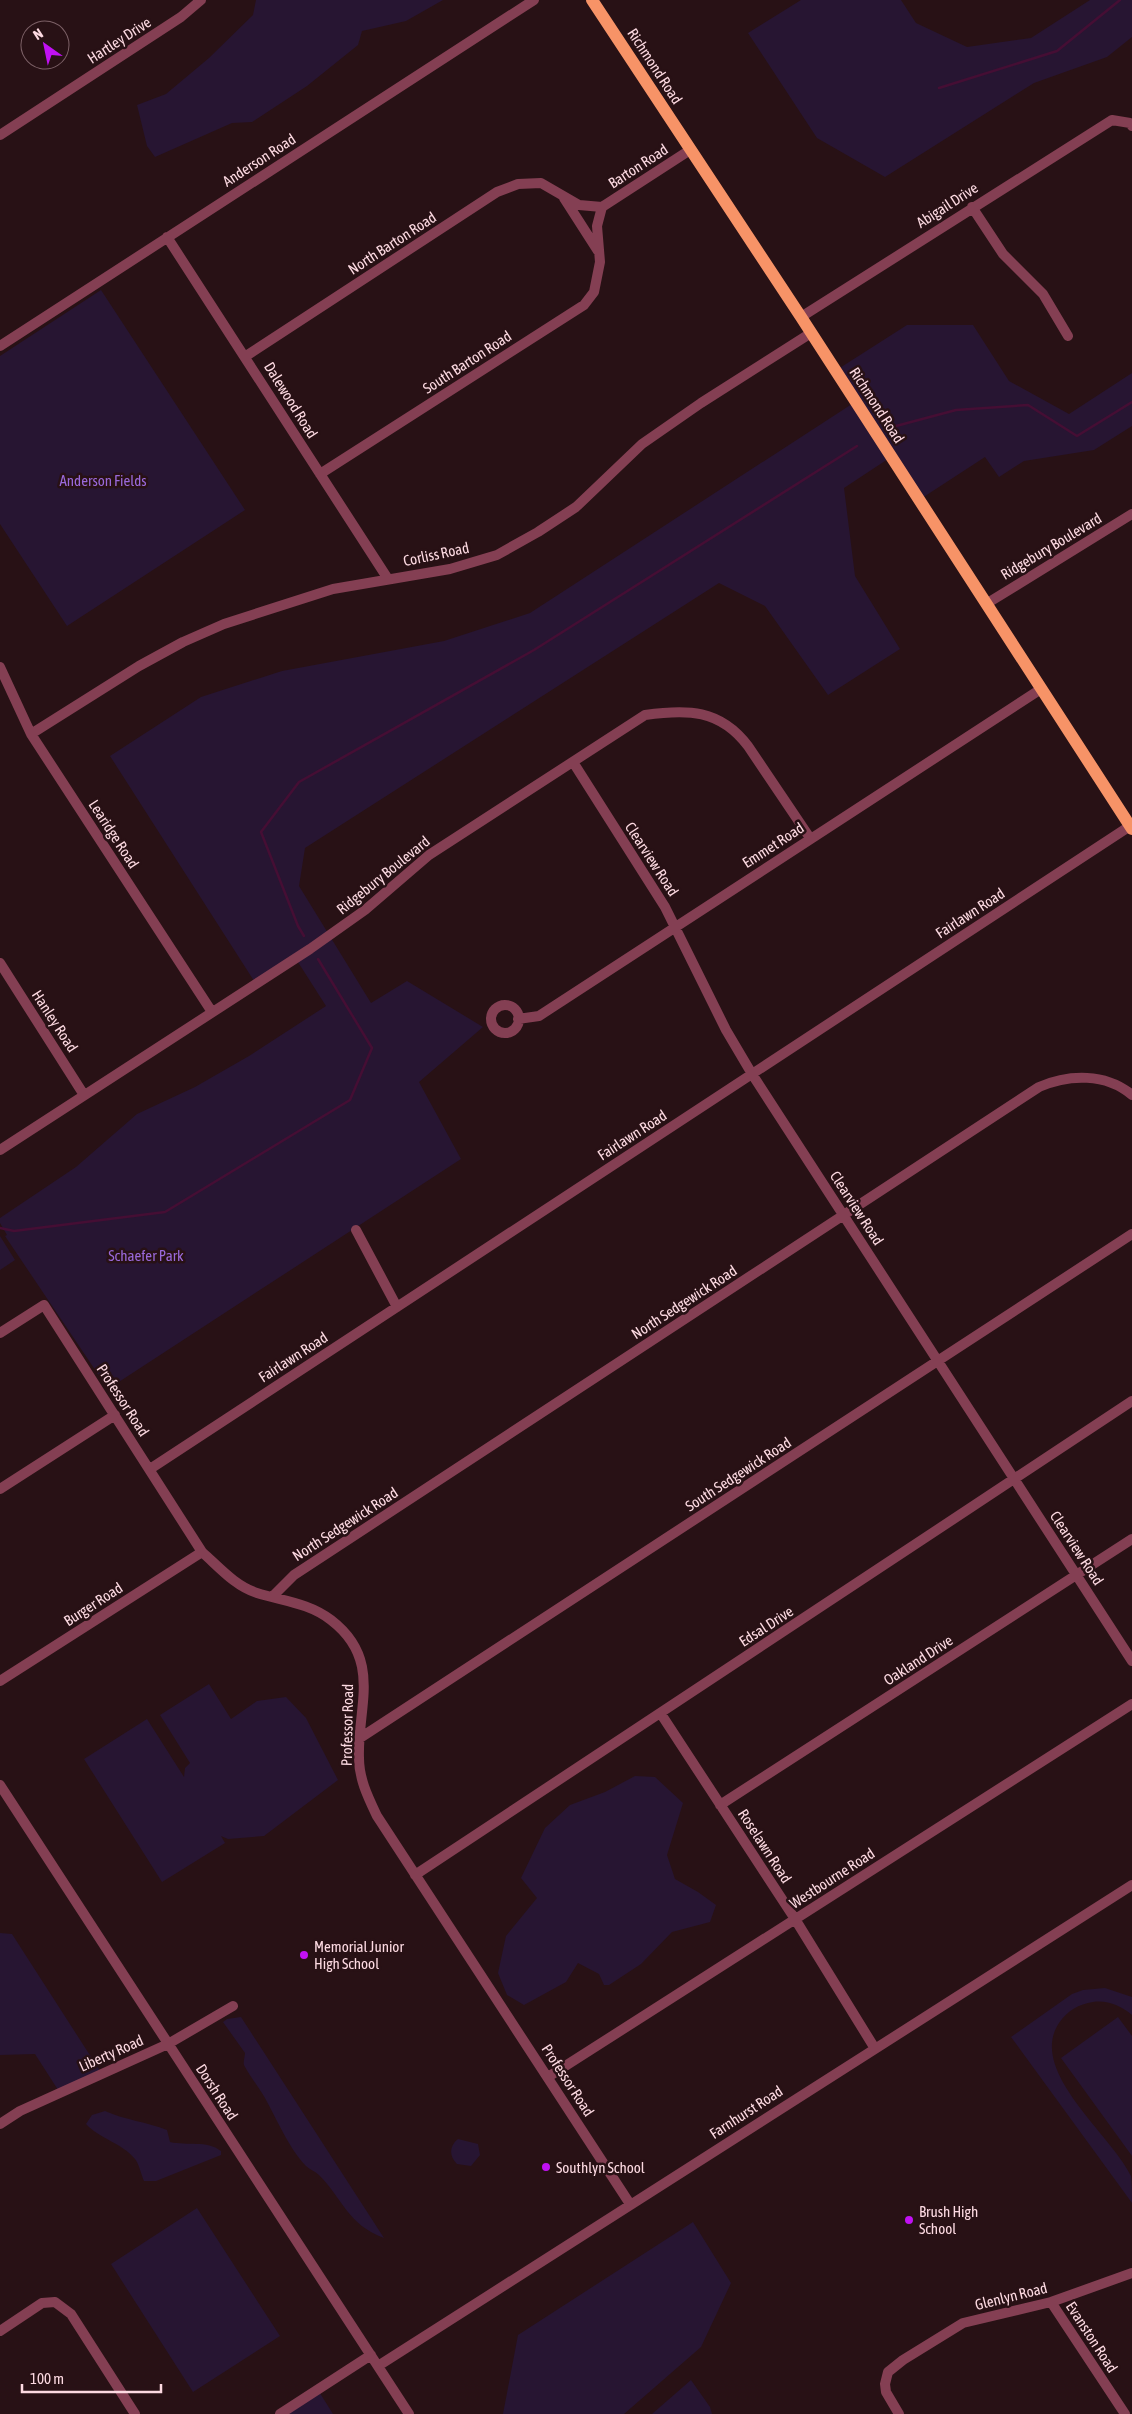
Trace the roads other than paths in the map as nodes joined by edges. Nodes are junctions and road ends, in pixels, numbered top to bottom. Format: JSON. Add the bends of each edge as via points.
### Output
{"nodes":[{"id":1,"x":201,"y":0,"type":"edge"},
{"id":2,"x":534,"y":0,"type":"edge"},
{"id":3,"x":592,"y":0,"type":"edge"},
{"id":4,"x":1132,"y":126,"type":"edge"},
{"id":5,"x":0,"y":135,"type":"edge"},
{"id":6,"x":690,"y":150,"type":"junction"},
{"id":7,"x":562,"y":195,"type":"junction"},
{"id":8,"x":602,"y":207,"type":"junction"},
{"id":9,"x":972,"y":207,"type":"junction"},
{"id":10,"x":168,"y":237,"type":"junction"},
{"id":11,"x":600,"y":254,"type":"junction"},
{"id":12,"x":801,"y":317,"type":"junction"},
{"id":13,"x":811,"y":333,"type":"junction"},
{"id":14,"x":1068,"y":336,"type":"dead end"},
{"id":15,"x":0,"y":346,"type":"edge"},
{"id":16,"x":246,"y":356,"type":"junction"},
{"id":17,"x":320,"y":474,"type":"junction"},
{"id":18,"x":1132,"y":514,"type":"edge"},
{"id":19,"x":388,"y":579,"type":"junction"},
{"id":20,"x":986,"y":604,"type":"junction"},
{"id":21,"x":0,"y":667,"type":"edge"},
{"id":22,"x":1041,"y":689,"type":"junction"},
{"id":23,"x":31,"y":734,"type":"junction"},
{"id":24,"x":573,"y":762,"type":"junction"},
{"id":25,"x":1131,"y":828,"type":"edge"},
{"id":26,"x":810,"y":838,"type":"junction"},
{"id":27,"x":675,"y":927,"type":"junction"},
{"id":28,"x":0,"y":963,"type":"edge"},
{"id":29,"x":212,"y":1012,"type":"junction"},
{"id":30,"x":518,"y":1019,"type":"dead end"},
{"id":31,"x":752,"y":1074,"type":"junction"},
{"id":32,"x":1129,"y":1092,"type":"edge"},
{"id":33,"x":84,"y":1095,"type":"junction"},
{"id":34,"x":0,"y":1150,"type":"edge"},
{"id":35,"x":844,"y":1215,"type":"junction"},
{"id":36,"x":356,"y":1230,"type":"dead end"},
{"id":37,"x":1132,"y":1234,"type":"edge"},
{"id":38,"x":397,"y":1306,"type":"junction"},
{"id":39,"x":0,"y":1333,"type":"edge"},
{"id":40,"x":938,"y":1361,"type":"junction"},
{"id":41,"x":1132,"y":1401,"type":"edge"},
{"id":42,"x":115,"y":1415,"type":"junction"},
{"id":43,"x":150,"y":1468,"type":"junction"},
{"id":44,"x":1015,"y":1480,"type":"junction"},
{"id":45,"x":0,"y":1489,"type":"edge"},
{"id":46,"x":1132,"y":1539,"type":"edge"},
{"id":47,"x":202,"y":1552,"type":"junction"},
{"id":48,"x":1077,"y":1575,"type":"junction"},
{"id":49,"x":273,"y":1596,"type":"junction"},
{"id":50,"x":1132,"y":1661,"type":"edge"},
{"id":51,"x":0,"y":1681,"type":"edge"},
{"id":52,"x":1132,"y":1704,"type":"edge"},
{"id":53,"x":661,"y":1714,"type":"junction"},
{"id":54,"x":360,"y":1738,"type":"junction"},
{"id":55,"x":0,"y":1785,"type":"edge"},
{"id":56,"x":720,"y":1806,"type":"junction"},
{"id":57,"x":415,"y":1875,"type":"junction"},
{"id":58,"x":1132,"y":1885,"type":"edge"},
{"id":59,"x":795,"y":1919,"type":"junction"},
{"id":60,"x":233,"y":2006,"type":"dead end"},
{"id":61,"x":168,"y":2044,"type":"junction"},
{"id":62,"x":874,"y":2048,"type":"junction"},
{"id":63,"x":548,"y":2077,"type":"junction"},
{"id":64,"x":0,"y":2124,"type":"edge"},
{"id":65,"x":630,"y":2204,"type":"junction"},
{"id":66,"x":1132,"y":2273,"type":"edge"},
{"id":67,"x":1051,"y":2302,"type":"junction"},
{"id":68,"x":0,"y":2331,"type":"edge"},
{"id":69,"x":371,"y":2355,"type":"junction"},
{"id":70,"x":378,"y":2366,"type":"junction"},
{"id":71,"x":135,"y":2414,"type":"edge"},
{"id":72,"x":280,"y":2414,"type":"edge"},
{"id":73,"x":409,"y":2414,"type":"edge"},
{"id":74,"x":899,"y":2414,"type":"edge"},
{"id":75,"x":1124,"y":2414,"type":"edge"}],
"edges":[{"from":1,"to":5,"type":"street","name":"Hartley Drive","via":[[181,17]]},
{"from":2,"to":10,"type":"street","name":"Anderson Road"},
{"from":3,"to":6,"type":"main road","name":"Richmond Road"},
{"from":4,"to":9,"type":"street","name":"Abigail Drive","via":[[1130,122],[1112,120]]},
{"from":6,"to":8,"type":"street","name":"Barton Road"},
{"from":6,"to":12,"type":"main road","name":"Richmond Road"},
{"from":7,"to":8,"type":"street","name":"North Barton Road","via":[[579,205]]},
{"from":7,"to":11,"type":"street","name":"North Barton Road"},
{"from":7,"to":16,"type":"street","name":"North Barton Road","via":[[541,182],[518,184],[497,192]]},
{"from":8,"to":11,"type":"street","name":"South Barton Road","via":[[597,226]]},
{"from":9,"to":12,"type":"street","name":"Abigail Drive"},
{"from":9,"to":14,"type":"street","via":[[1002,254],[1043,294]]},
{"from":10,"to":15,"type":"street","name":"Anderson Road"},
{"from":10,"to":16,"type":"street","name":"Dalewood Road"},
{"from":11,"to":17,"type":"street","name":"South Barton Road","via":[[594,292],[584,305]]},
{"from":12,"to":13,"type":"main road","name":"Richmond Road"},
{"from":13,"to":19,"type":"street","name":"Corliss Road","via":[[642,444],[576,507],[538,532],[497,554],[450,569]]},
{"from":13,"to":20,"type":"main road","name":"Richmond Road"},
{"from":16,"to":17,"type":"street","name":"Dalewood Road"},
{"from":17,"to":19,"type":"street","name":"Dalewood Road"},
{"from":18,"to":20,"type":"street","name":"Ridgebury Boulevard"},
{"from":19,"to":23,"type":"street","name":"Corliss Road","via":[[333,590],[224,624],[139,666]]},
{"from":20,"to":22,"type":"main road","name":"Richmond Road"},
{"from":21,"to":23,"type":"street","name":"Learidge Road"},
{"from":22,"to":25,"type":"main road","name":"Richmond Road"},
{"from":22,"to":26,"type":"street","name":"Emmet Road"},
{"from":23,"to":29,"type":"street","name":"Learidge Road"},
{"from":24,"to":26,"type":"street","name":"Ridgebury Boulevard","via":[[645,715],[679,710],[703,714],[726,724],[740,735]]},
{"from":24,"to":27,"type":"street","name":"Clearview Road"},
{"from":24,"to":29,"type":"street","name":"Ridgebury Boulevard","via":[[429,855],[343,926]]},
{"from":25,"to":31,"type":"street","name":"Fairlawn Road"},
{"from":26,"to":27,"type":"street","name":"Emmet Road"},
{"from":27,"to":30,"type":"street","name":"Emmet Road","via":[[539,1016]]},
{"from":27,"to":31,"type":"street","name":"Clearview Road","via":[[726,1030]]},
{"from":28,"to":33,"type":"street","name":"Hanley Road"},
{"from":29,"to":33,"type":"street","name":"Ridgebury Boulevard"},
{"from":31,"to":35,"type":"street","name":"Clearview Road"},
{"from":31,"to":38,"type":"street","name":"Fairlawn Road"},
{"from":32,"to":35,"type":"street","name":"North Sedgewick Road","via":[[1099,1079],[1074,1077],[1039,1086]]},
{"from":33,"to":34,"type":"street","name":"Ridgebury Boulevard"},
{"from":35,"to":40,"type":"street","name":"Clearview Road"},
{"from":35,"to":49,"type":"street","name":"North Sedgewick Road","via":[[294,1575]]},
{"from":36,"to":38,"type":"street"},
{"from":37,"to":40,"type":"street","name":"South Sedgewick Road"},
{"from":38,"to":43,"type":"street","name":"Fairlawn Road"},
{"from":39,"to":42,"type":"street","name":"Professor Road","via":[[44,1305]]},
{"from":40,"to":44,"type":"street","name":"Clearview Road"},
{"from":40,"to":54,"type":"street","name":"South Sedgewick Road"},
{"from":41,"to":44,"type":"street","name":"Edsal Drive"},
{"from":42,"to":43,"type":"street","name":"Professor Road"},
{"from":42,"to":45,"type":"street"},
{"from":43,"to":47,"type":"street","name":"Professor Road"},
{"from":44,"to":48,"type":"street","name":"Clearview Road"},
{"from":44,"to":53,"type":"street","name":"Edsal Drive"},
{"from":46,"to":48,"type":"street","name":"Oakland Drive"},
{"from":47,"to":49,"type":"street","name":"Professor Road","via":[[235,1582],[256,1593]]},
{"from":47,"to":51,"type":"street","name":"Burger Road"},
{"from":48,"to":50,"type":"street","name":"Clearview Road"},
{"from":48,"to":56,"type":"street","name":"Oakland Drive"},
{"from":49,"to":54,"type":"street","name":"Professor Road","via":[[299,1602],[331,1620],[350,1641],[362,1665],[364,1697]]},
{"from":52,"to":59,"type":"street","name":"Westbourne Road"},
{"from":53,"to":56,"type":"street","name":"Roselawn Road"},
{"from":53,"to":57,"type":"street","name":"Edsal Drive"},
{"from":54,"to":57,"type":"street","name":"Professor Road","via":[[358,1758],[364,1788],[377,1816]]},
{"from":55,"to":61,"type":"street","name":"Dorsh Road"},
{"from":56,"to":59,"type":"street","name":"Roselawn Road"},
{"from":57,"to":63,"type":"street","name":"Professor Road"},
{"from":58,"to":62,"type":"street","name":"Farnhurst Road"},
{"from":59,"to":62,"type":"street","name":"Roselawn Road"},
{"from":59,"to":63,"type":"street","name":"Westbourne Road"},
{"from":60,"to":61,"type":"street","name":"Liberty Road"},
{"from":61,"to":64,"type":"street","name":"Liberty Road","via":[[20,2111]]},
{"from":61,"to":69,"type":"street","name":"Dorsh Road"},
{"from":62,"to":65,"type":"street","name":"Farnhurst Road"},
{"from":63,"to":65,"type":"street","name":"Professor Road"},
{"from":65,"to":70,"type":"street","name":"Farnhurst Road"},
{"from":66,"to":67,"type":"street","name":"Glenlyn Road"},
{"from":67,"to":74,"type":"street","name":"Glenlyn Road","via":[[962,2323],[902,2360],[888,2372],[885,2384]]},
{"from":67,"to":75,"type":"street","name":"Evanston Road"},
{"from":68,"to":71,"type":"street","via":[[42,2303],[55,2302],[71,2314]]},
{"from":69,"to":70,"type":"street","name":"Dorsh Road"},
{"from":69,"to":72,"type":"street"},
{"from":70,"to":73,"type":"street","name":"Dorsh Road"}]}
